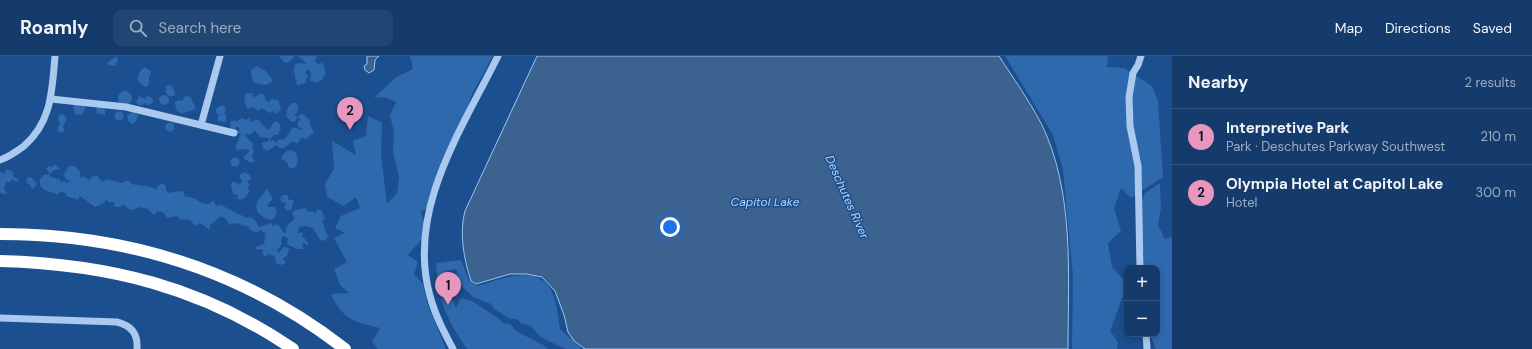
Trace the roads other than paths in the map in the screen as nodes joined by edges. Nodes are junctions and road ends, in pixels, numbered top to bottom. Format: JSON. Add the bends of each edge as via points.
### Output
{"nodes":[{"id":1,"x":55,"y":56,"type":"edge"},
{"id":2,"x":220,"y":56,"type":"edge"},
{"id":3,"x":498,"y":56,"type":"edge"},
{"id":4,"x":1141,"y":56,"type":"edge"},
{"id":5,"x":51,"y":98,"type":"junction"},
{"id":6,"x":201,"y":124,"type":"junction"},
{"id":7,"x":234,"y":133,"type":"dead end"},
{"id":8,"x":0,"y":160,"type":"edge"},
{"id":9,"x":0,"y":234,"type":"edge"},
{"id":10,"x":0,"y":261,"type":"edge"},
{"id":11,"x":1140,"y":265,"type":"edge"},
{"id":12,"x":0,"y":318,"type":"edge"},
{"id":13,"x":1146,"y":337,"type":"edge"},
{"id":14,"x":137,"y":349,"type":"edge"},
{"id":15,"x":293,"y":349,"type":"edge"},
{"id":16,"x":345,"y":349,"type":"edge"},
{"id":17,"x":453,"y":349,"type":"edge"},
{"id":18,"x":1147,"y":349,"type":"edge"}],
"edges":[{"from":1,"to":5,"type":"street"},
{"from":2,"to":6,"type":"street"},
{"from":3,"to":17,"type":"street","via":[[438,177],[425,233],[425,263],[430,294],[438,320]]},
{"from":4,"to":11,"type":"street","via":[[1133,72],[1129,97],[1130,126],[1138,166]]},
{"from":5,"to":6,"type":"street","via":[[119,106]]},
{"from":5,"to":8,"type":"street","via":[[36,134],[17,151]]},
{"from":6,"to":7,"type":"street"},
{"from":9,"to":16,"type":"highway","via":[[46,234],[82,238],[120,244],[175,258],[217,273],[263,295],[305,320]]},
{"from":10,"to":15,"type":"highway","via":[[80,266],[164,285],[218,306]]},
{"from":12,"to":14,"type":"street","via":[[117,322],[130,327],[137,338]]},
{"from":13,"to":18,"type":"street"}]}
